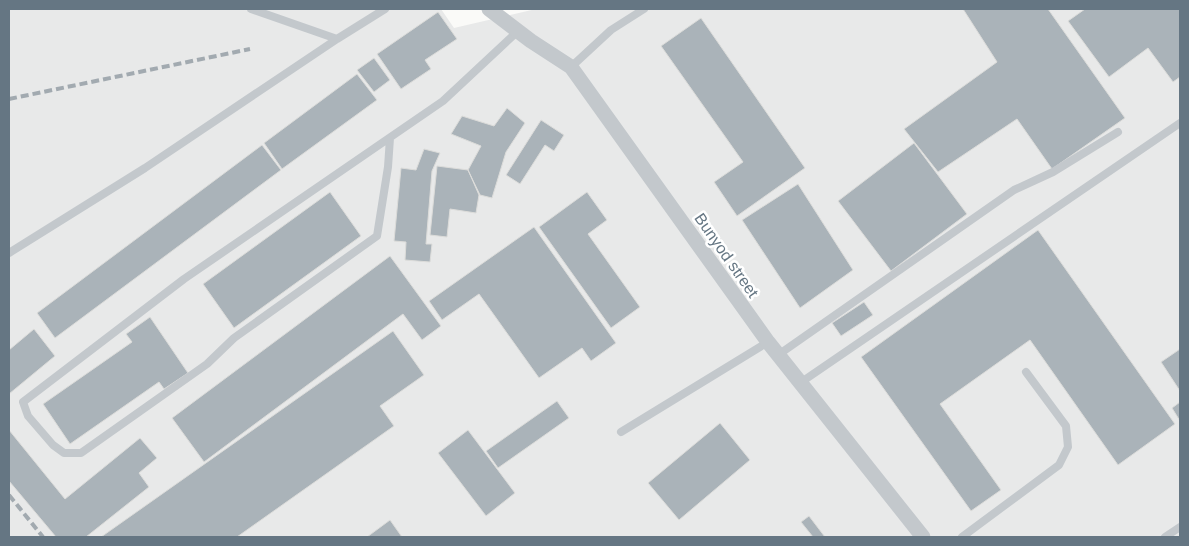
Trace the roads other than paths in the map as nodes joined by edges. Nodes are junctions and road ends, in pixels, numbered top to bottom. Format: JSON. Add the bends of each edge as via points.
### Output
{"nodes":[{"id":1,"x":251,"y":9,"type":"edge"},
{"id":2,"x":385,"y":9,"type":"edge"},
{"id":3,"x":489,"y":9,"type":"edge"},
{"id":4,"x":644,"y":9,"type":"edge"},
{"id":5,"x":518,"y":31,"type":"junction"},
{"id":6,"x":337,"y":39,"type":"junction"},
{"id":7,"x":572,"y":68,"type":"junction"},
{"id":8,"x":1180,"y":123,"type":"edge"},
{"id":9,"x":1118,"y":132,"type":"dead end"},
{"id":10,"x":390,"y":138,"type":"junction"},
{"id":11,"x":9,"y":253,"type":"edge"},
{"id":12,"x":768,"y":342,"type":"junction"},
{"id":13,"x":778,"y":355,"type":"junction"},
{"id":14,"x":1026,"y":372,"type":"dead end"},
{"id":15,"x":800,"y":383,"type":"junction"},
{"id":16,"x":622,"y":432,"type":"dead end"},
{"id":17,"x":1180,"y":527,"type":"edge"},
{"id":18,"x":923,"y":537,"type":"edge"},
{"id":19,"x":962,"y":537,"type":"edge"},
{"id":20,"x":1165,"y":537,"type":"edge"}],
"edges":[{"from":1,"to":6,"type":"lane"},
{"from":2,"to":6,"type":"lane"},
{"from":3,"to":5,"type":"street","name":"Bunyod street"},
{"from":4,"to":7,"type":"lane","via":[[611,30]]},
{"from":5,"to":7,"type":"street","name":"Bunyod street"},
{"from":5,"to":10,"type":"lane","via":[[444,101]]},
{"from":6,"to":11,"type":"lane","via":[[145,168]]},
{"from":7,"to":12,"type":"street","name":"Bunyod street"},
{"from":8,"to":15,"type":"lane"},
{"from":9,"to":13,"type":"lane","via":[[1054,172],[1014,190]]},
{"from":10,"to":10,"type":"lane","via":[[176,284],[23,402],[28,416],[64,453],[81,453],[207,364],[234,338],[377,236]]},
{"from":12,"to":13,"type":"street","name":"Bunyod street"},
{"from":12,"to":16,"type":"lane"},
{"from":13,"to":15,"type":"street","name":"Bunyod street"},
{"from":14,"to":19,"type":"lane","via":[[1066,426],[1068,448],[1059,465]]},
{"from":15,"to":18,"type":"street","name":"Bunyod street"},
{"from":17,"to":20,"type":"lane"}]}
